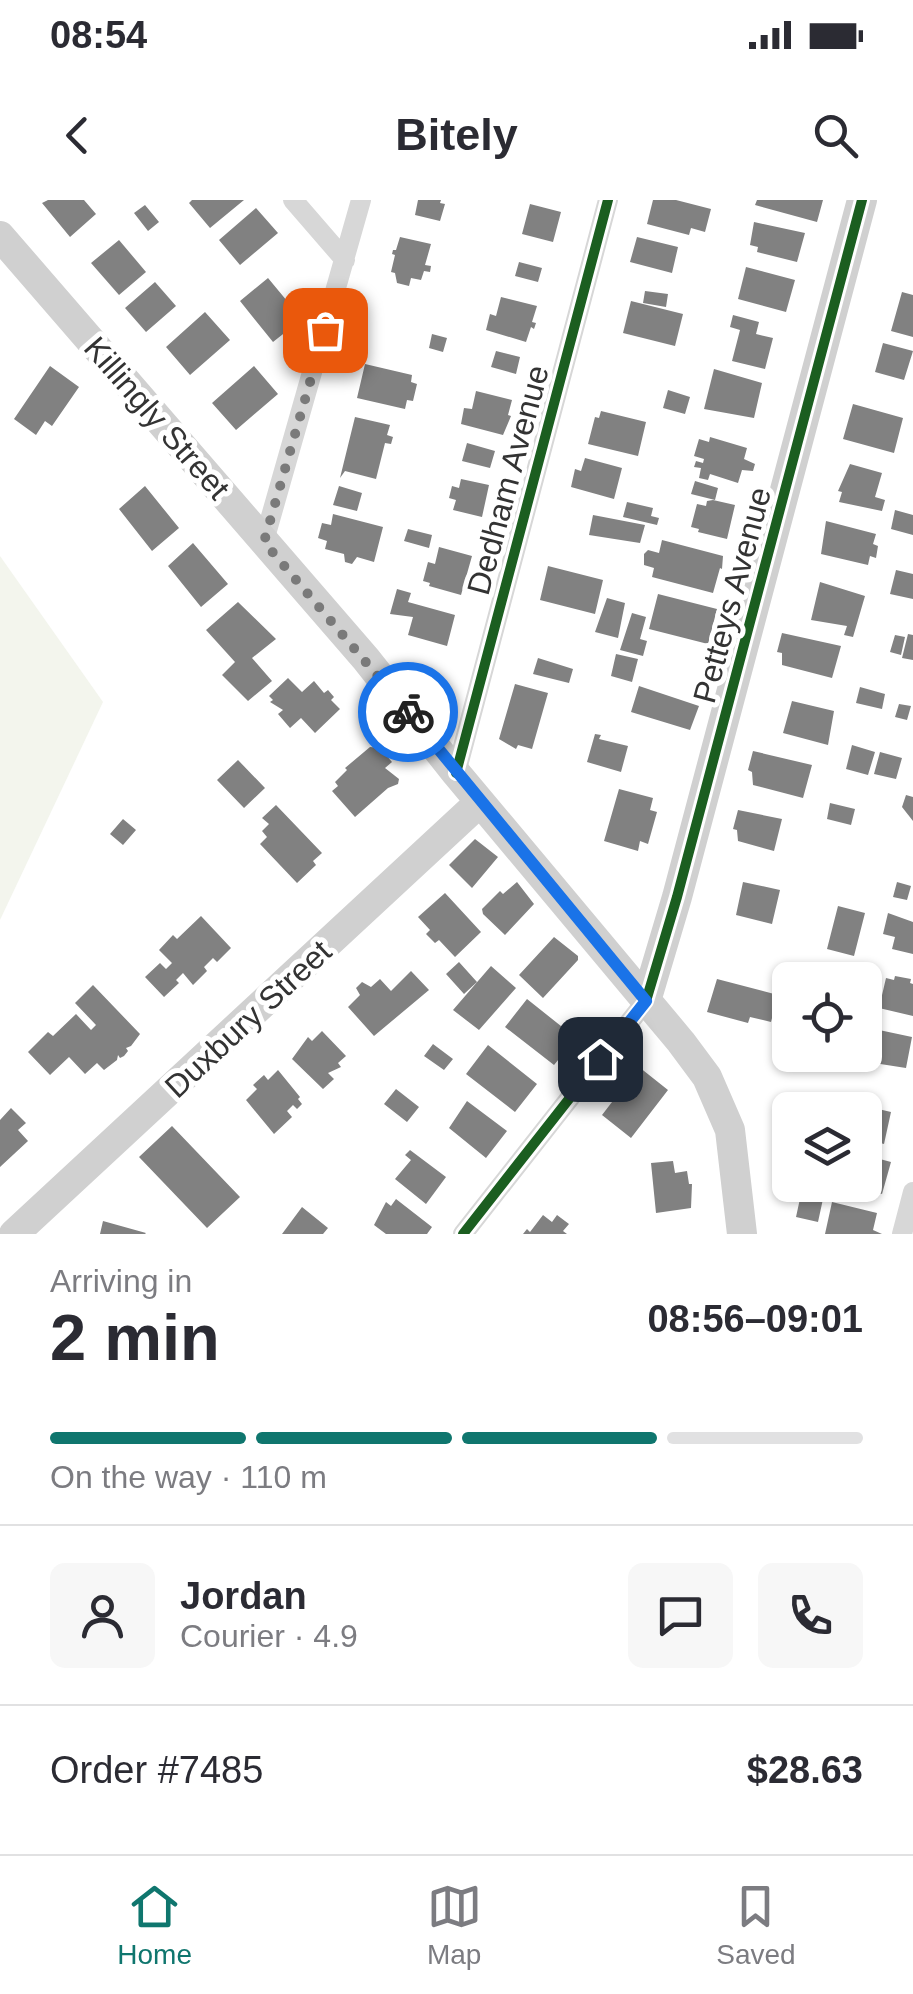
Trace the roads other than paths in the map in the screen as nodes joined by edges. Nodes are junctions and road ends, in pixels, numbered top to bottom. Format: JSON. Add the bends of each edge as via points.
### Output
{"nodes":[{"id":1,"x":293,"y":200,"type":"edge"},
{"id":2,"x":361,"y":200,"type":"edge"},
{"id":3,"x":608,"y":200,"type":"edge"},
{"id":4,"x":862,"y":200,"type":"edge"},
{"id":5,"x":0,"y":236,"type":"edge"},
{"id":6,"x":346,"y":260,"type":"junction"},
{"id":7,"x":264,"y":542,"type":"junction"},
{"id":8,"x":456,"y":773,"type":"junction"},
{"id":9,"x":480,"y":802,"type":"junction"},
{"id":10,"x":646,"y":1001,"type":"junction"},
{"id":11,"x":913,"y":1192,"type":"edge"},
{"id":12,"x":14,"y":1234,"type":"edge"},
{"id":13,"x":464,"y":1234,"type":"edge"},
{"id":14,"x":742,"y":1234,"type":"edge"},
{"id":15,"x":902,"y":1234,"type":"edge"}],
"edges":[{"from":1,"to":6,"type":"street"},
{"from":2,"to":6,"type":"street"},
{"from":3,"to":8,"type":"street","name":"Dedham Avenue"},
{"from":4,"to":10,"type":"main road","name":"Petteys Avenue"},
{"from":5,"to":7,"type":"main road","name":"Killingly Street"},
{"from":6,"to":7,"type":"street"},
{"from":7,"to":8,"type":"main road","name":"Killingly Street"},
{"from":8,"to":9,"type":"main road","name":"Killingly Street"},
{"from":9,"to":10,"type":"main road","name":"Killingly Street"},
{"from":9,"to":12,"type":"main road","name":"Duxbury Street"},
{"from":10,"to":13,"type":"street"},
{"from":10,"to":14,"type":"main road","name":"Killingly Street","via":[[707,1078],[730,1130]]},
{"from":11,"to":15,"type":"street"}]}
